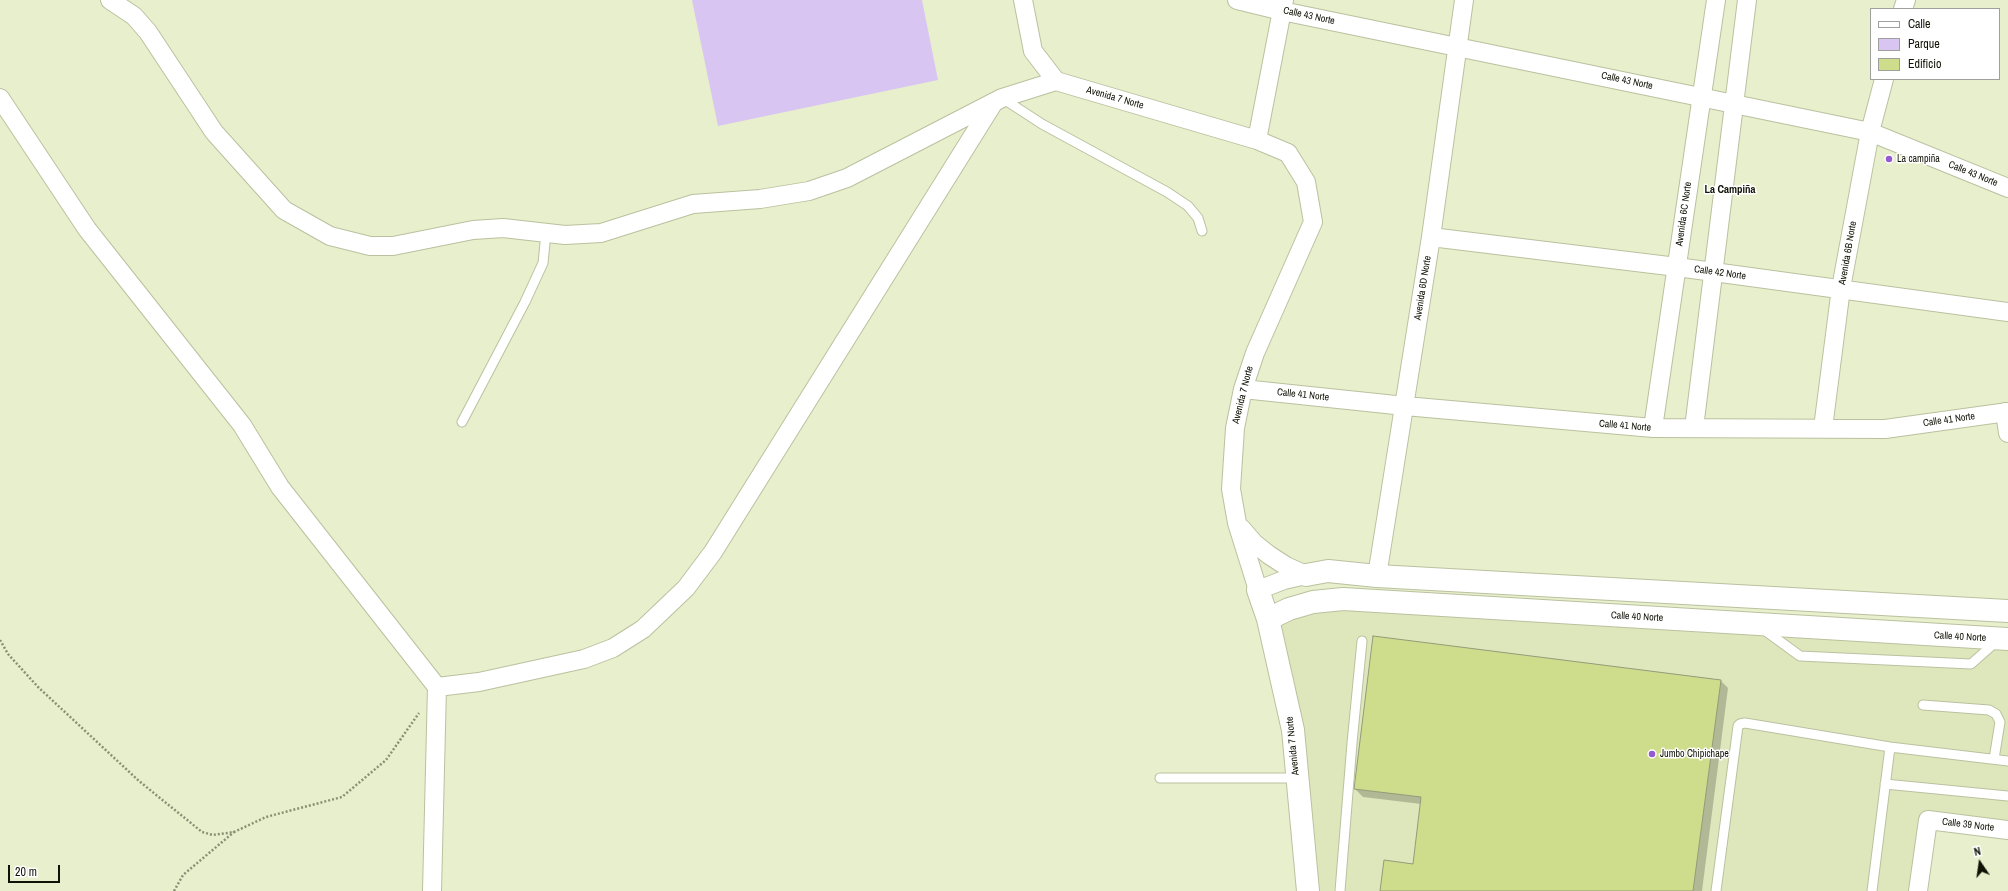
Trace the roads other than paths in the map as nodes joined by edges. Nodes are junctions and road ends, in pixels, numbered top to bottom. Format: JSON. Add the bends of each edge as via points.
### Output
{"nodes":[{"id":1,"x":110,"y":0,"type":"edge"},
{"id":2,"x":1023,"y":0,"type":"edge"},
{"id":3,"x":1237,"y":0,"type":"edge"},
{"id":4,"x":1464,"y":0,"type":"edge"},
{"id":5,"x":1716,"y":0,"type":"edge"},
{"id":6,"x":1747,"y":0,"type":"edge"},
{"id":7,"x":1283,"y":5,"type":"edge"},
{"id":8,"x":1458,"y":47,"type":"junction"},
{"id":9,"x":1884,"y":80,"type":"edge"},
{"id":10,"x":1056,"y":81,"type":"junction"},
{"id":11,"x":1701,"y":97,"type":"junction"},
{"id":12,"x":0,"y":98,"type":"edge"},
{"id":13,"x":998,"y":100,"type":"junction"},
{"id":14,"x":1733,"y":102,"type":"junction"},
{"id":15,"x":1870,"y":132,"type":"junction"},
{"id":16,"x":1257,"y":140,"type":"junction"},
{"id":17,"x":2008,"y":188,"type":"edge"},
{"id":18,"x":1202,"y":231,"type":"dead end"},
{"id":19,"x":546,"y":233,"type":"junction"},
{"id":20,"x":1431,"y":237,"type":"junction"},
{"id":21,"x":1677,"y":267,"type":"junction"},
{"id":22,"x":1713,"y":272,"type":"junction"},
{"id":23,"x":1841,"y":288,"type":"junction"},
{"id":24,"x":2008,"y":312,"type":"edge"},
{"id":25,"x":1243,"y":389,"type":"junction"},
{"id":26,"x":1405,"y":406,"type":"junction"},
{"id":27,"x":2006,"y":412,"type":"edge"},
{"id":28,"x":462,"y":422,"type":"dead end"},
{"id":29,"x":1652,"y":428,"type":"junction"},
{"id":30,"x":1694,"y":428,"type":"junction"},
{"id":31,"x":1823,"y":428,"type":"junction"},
{"id":32,"x":2008,"y":433,"type":"edge"},
{"id":33,"x":1237,"y":523,"type":"junction"},
{"id":34,"x":1306,"y":575,"type":"junction"},
{"id":35,"x":1377,"y":576,"type":"junction"},
{"id":36,"x":1258,"y":590,"type":"junction"},
{"id":37,"x":2008,"y":611,"type":"edge"},
{"id":38,"x":1268,"y":619,"type":"junction"},
{"id":39,"x":1755,"y":624,"type":"junction"},
{"id":40,"x":2004,"y":639,"type":"edge"},
{"id":41,"x":1362,"y":641,"type":"dead end"},
{"id":42,"x":437,"y":687,"type":"junction"},
{"id":43,"x":1923,"y":705,"type":"dead end"},
{"id":44,"x":1890,"y":747,"type":"junction"},
{"id":45,"x":1994,"y":759,"type":"junction"},
{"id":46,"x":2008,"y":760,"type":"edge"},
{"id":47,"x":1160,"y":778,"type":"dead end"},
{"id":48,"x":1297,"y":778,"type":"junction"},
{"id":49,"x":1885,"y":784,"type":"junction"},
{"id":50,"x":2008,"y":796,"type":"edge"},
{"id":51,"x":2008,"y":830,"type":"edge"},
{"id":52,"x":432,"y":891,"type":"edge"},
{"id":53,"x":1308,"y":891,"type":"edge"},
{"id":54,"x":1340,"y":891,"type":"edge"},
{"id":55,"x":1716,"y":891,"type":"edge"},
{"id":56,"x":1872,"y":891,"type":"edge"},
{"id":57,"x":1918,"y":891,"type":"edge"}],
"edges":[{"from":1,"to":19,"type":"street","via":[[134,16],[144,27],[214,132],[284,210],[330,236],[370,246],[393,246],[473,230],[503,228]]},
{"from":2,"to":10,"type":"street","via":[[1033,52]]},
{"from":3,"to":7,"type":"street","name":"Calle 43 Norte"},
{"from":4,"to":8,"type":"street","name":"Avenida 6D Norte"},
{"from":5,"to":11,"type":"street","name":"Avenida 6C Norte"},
{"from":6,"to":14,"type":"street"},
{"from":7,"to":8,"type":"street","name":"Calle 43 Norte"},
{"from":7,"to":16,"type":"street"},
{"from":8,"to":11,"type":"street","name":"Calle 43 Norte"},
{"from":8,"to":20,"type":"street","name":"Avenida 6D Norte"},
{"from":9,"to":15,"type":"street","name":"Avenida 6B Norte"},
{"from":10,"to":13,"type":"street"},
{"from":10,"to":16,"type":"street","name":"Avenida 7 Norte"},
{"from":11,"to":14,"type":"street","name":"Calle 43 Norte"},
{"from":11,"to":21,"type":"street","name":"Avenida 6C Norte"},
{"from":12,"to":42,"type":"street","via":[[87,229],[242,425],[280,487]]},
{"from":13,"to":18,"type":"lane","via":[[1167,192],[1193,212]]},
{"from":13,"to":19,"type":"street","via":[[847,178],[809,191],[760,199],[693,204],[601,233]]},
{"from":13,"to":42,"type":"street","via":[[713,552],[686,588],[643,629],[613,648],[577,661],[479,682]]},
{"from":14,"to":15,"type":"street","name":"Calle 43 Norte"},
{"from":14,"to":22,"type":"street"},
{"from":15,"to":17,"type":"street","name":"Calle 43 Norte"},
{"from":15,"to":23,"type":"street","name":"Avenida 6B Norte"},
{"from":16,"to":25,"type":"street","name":"Avenida 7 Norte","via":[[1288,153],[1306,182],[1313,222],[1255,353]]},
{"from":19,"to":28,"type":"lane","via":[[542,263],[534,282]]},
{"from":20,"to":21,"type":"street","name":"Calle 42 Norte"},
{"from":20,"to":26,"type":"street","name":"Avenida 6D Norte"},
{"from":21,"to":22,"type":"street","name":"Calle 42 Norte"},
{"from":21,"to":29,"type":"street","name":"Avenida 6C Norte"},
{"from":22,"to":23,"type":"street","name":"Calle 42 Norte"},
{"from":22,"to":30,"type":"street"},
{"from":23,"to":24,"type":"street","name":"Calle 42 Norte"},
{"from":23,"to":31,"type":"street","name":"Avenida 6B Norte"},
{"from":25,"to":26,"type":"street","name":"Calle 41 Norte"},
{"from":25,"to":33,"type":"street","name":"Avenida 7 Norte","via":[[1235,428],[1232,461],[1231,489]]},
{"from":26,"to":29,"type":"street","name":"Calle 41 Norte"},
{"from":26,"to":35,"type":"street","name":"Avenida 6D Norte"},
{"from":27,"to":31,"type":"street","name":"Calle 41 Norte","via":[[1885,429]]},
{"from":27,"to":32,"type":"street"},
{"from":29,"to":30,"type":"street","name":"Calle 41 Norte"},
{"from":30,"to":31,"type":"street","name":"Calle 41 Norte"},
{"from":33,"to":34,"type":"street","via":[[1254,543],[1270,556]]},
{"from":33,"to":36,"type":"street","name":"Avenida 7 Norte"},
{"from":34,"to":35,"type":"street","via":[[1328,571]]},
{"from":34,"to":36,"type":"street"},
{"from":35,"to":37,"type":"street"},
{"from":36,"to":38,"type":"street","name":"Avenida 7 Norte"},
{"from":38,"to":39,"type":"street","name":"Calle 40 Norte","via":[[1313,602],[1343,599]]},
{"from":38,"to":48,"type":"street","name":"Avenida 7 Norte","via":[[1294,730]]},
{"from":39,"to":40,"type":"street","name":"Calle 40 Norte"},
{"from":39,"to":40,"type":"lane","via":[[1800,656],[1971,664]]},
{"from":41,"to":54,"type":"lane"},
{"from":42,"to":52,"type":"street"},
{"from":43,"to":45,"type":"lane","via":[[1989,710],[1996,714],[2000,722]]},
{"from":44,"to":45,"type":"lane"},
{"from":44,"to":49,"type":"lane"},
{"from":44,"to":55,"type":"lane","via":[[1740,724]]},
{"from":45,"to":46,"type":"lane"},
{"from":47,"to":48,"type":"lane"},
{"from":48,"to":53,"type":"street","name":"Avenida 7 Norte"},
{"from":49,"to":50,"type":"lane"},
{"from":49,"to":56,"type":"lane"},
{"from":51,"to":57,"type":"street","name":"Calle 39 Norte","via":[[1928,820]]}]}
